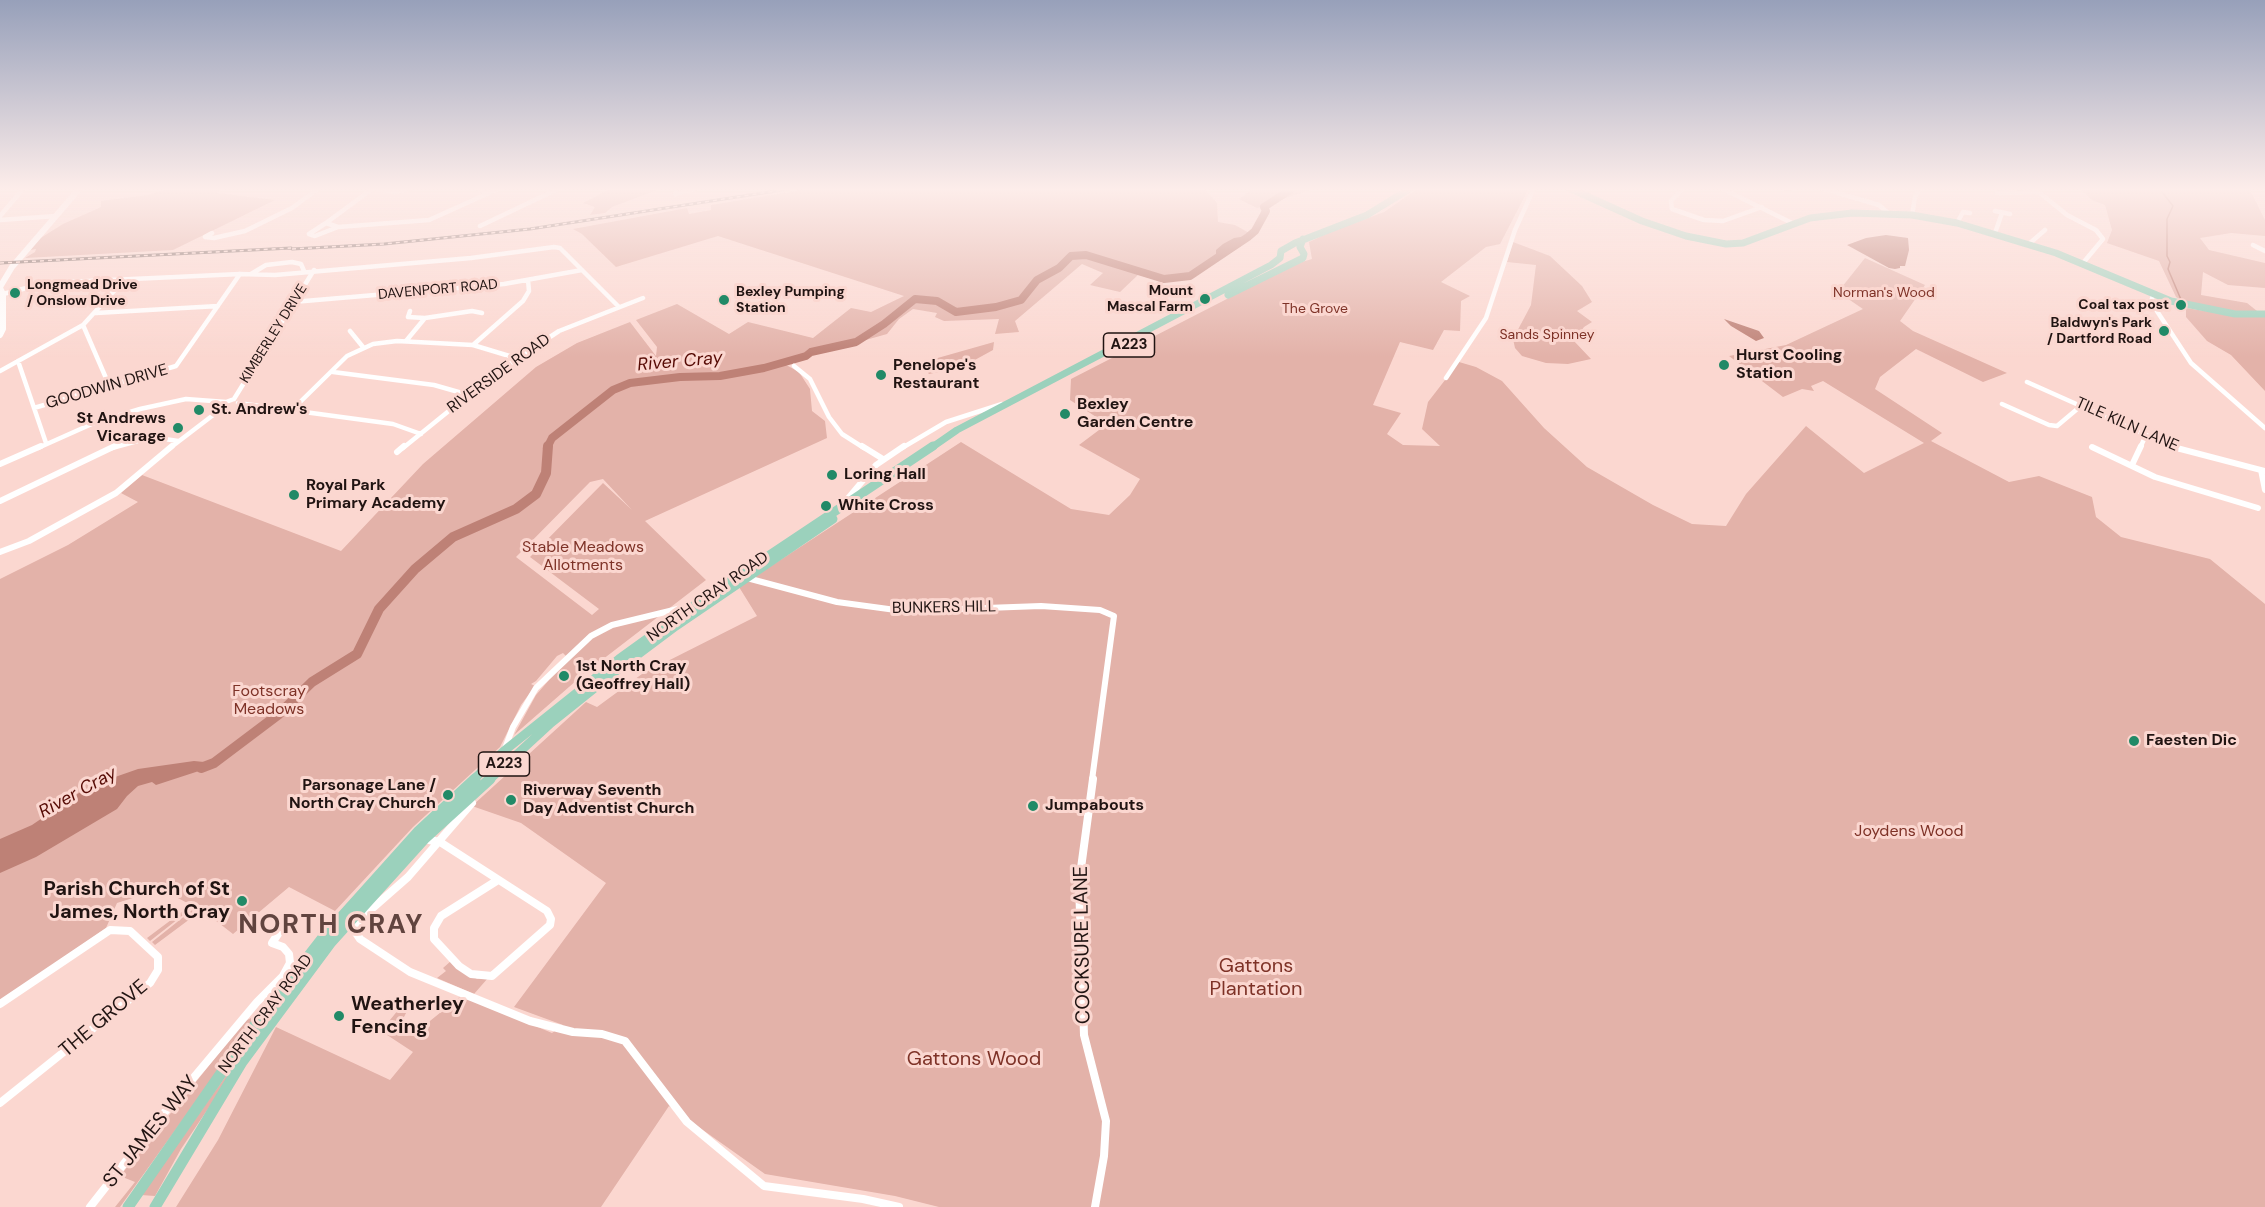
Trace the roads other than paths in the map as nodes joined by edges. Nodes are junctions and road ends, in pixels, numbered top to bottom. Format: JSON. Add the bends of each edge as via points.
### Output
{"nodes":[{"id":1,"x":32,"y":244,"type":"edge"},
{"id":2,"x":1294,"y":244,"type":"edge"},
{"id":3,"x":1300,"y":244,"type":"edge"},
{"id":4,"x":1510,"y":244,"type":"edge"},
{"id":5,"x":2034,"y":244,"type":"edge"},
{"id":6,"x":2099,"y":244,"type":"edge"},
{"id":7,"x":2253,"y":245,"type":"dead end"},
{"id":8,"x":1287,"y":248,"type":"junction"},
{"id":9,"x":2265,"y":250,"type":"edge"},
{"id":10,"x":1303,"y":252,"type":"junction"},
{"id":11,"x":1280,"y":255,"type":"junction"},
{"id":12,"x":1298,"y":260,"type":"junction"},
{"id":13,"x":2083,"y":263,"type":"junction"},
{"id":14,"x":314,"y":270,"type":"junction"},
{"id":15,"x":582,"y":270,"type":"junction"},
{"id":16,"x":304,"y":271,"type":"junction"},
{"id":17,"x":240,"y":274,"type":"junction"},
{"id":18,"x":251,"y":274,"type":"junction"},
{"id":19,"x":124,"y":280,"type":"junction"},
{"id":20,"x":528,"y":280,"type":"junction"},
{"id":21,"x":1,"y":289,"type":"edge"},
{"id":22,"x":2153,"y":295,"type":"junction"},
{"id":23,"x":643,"y":298,"type":"dead end"},
{"id":24,"x":293,"y":302,"type":"junction"},
{"id":25,"x":218,"y":306,"type":"junction"},
{"id":26,"x":619,"y":307,"type":"junction"},
{"id":27,"x":1,"y":308,"type":"edge"},
{"id":28,"x":410,"y":311,"type":"dead end"},
{"id":29,"x":96,"y":313,"type":"junction"},
{"id":30,"x":482,"y":313,"type":"dead end"},
{"id":31,"x":2265,"y":314,"type":"edge"},
{"id":32,"x":425,"y":318,"type":"junction"},
{"id":33,"x":82,"y":325,"type":"junction"},
{"id":34,"x":350,"y":331,"type":"dead end"},
{"id":35,"x":0,"y":335,"type":"edge"},
{"id":36,"x":406,"y":341,"type":"junction"},
{"id":37,"x":473,"y":345,"type":"junction"},
{"id":38,"x":363,"y":347,"type":"junction"},
{"id":39,"x":516,"y":358,"type":"junction"},
{"id":40,"x":18,"y":361,"type":"junction"},
{"id":41,"x":794,"y":366,"type":"dead end"},
{"id":42,"x":0,"y":371,"type":"edge"},
{"id":43,"x":333,"y":372,"type":"junction"},
{"id":44,"x":1446,"y":378,"type":"dead end"},
{"id":45,"x":2027,"y":382,"type":"dead end"},
{"id":46,"x":109,"y":385,"type":"junction"},
{"id":47,"x":469,"y":395,"type":"junction"},
{"id":48,"x":236,"y":401,"type":"junction"},
{"id":49,"x":1006,"y":403,"type":"junction"},
{"id":50,"x":226,"y":404,"type":"junction"},
{"id":51,"x":2002,"y":404,"type":"dead end"},
{"id":52,"x":2082,"y":405,"type":"junction"},
{"id":53,"x":34,"y":408,"type":"junction"},
{"id":54,"x":292,"y":410,"type":"junction"},
{"id":55,"x":2265,"y":428,"type":"edge"},
{"id":56,"x":421,"y":434,"type":"junction"},
{"id":57,"x":2146,"y":435,"type":"junction"},
{"id":58,"x":178,"y":441,"type":"junction"},
{"id":59,"x":46,"y":443,"type":"junction"},
{"id":60,"x":2092,"y":447,"type":"dead end"},
{"id":61,"x":397,"y":452,"type":"dead end"},
{"id":62,"x":883,"y":459,"type":"junction"},
{"id":63,"x":0,"y":464,"type":"edge"},
{"id":64,"x":2132,"y":465,"type":"junction"},
{"id":65,"x":2263,"y":470,"type":"edge"},
{"id":66,"x":2265,"y":490,"type":"edge"},
{"id":67,"x":0,"y":501,"type":"edge"},
{"id":68,"x":840,"y":508,"type":"junction"},
{"id":69,"x":2258,"y":508,"type":"dead end"},
{"id":70,"x":0,"y":552,"type":"edge"},
{"id":71,"x":747,"y":578,"type":"junction"},
{"id":72,"x":694,"y":605,"type":"junction"},
{"id":73,"x":1110,"y":612,"type":"joint"},
{"id":74,"x":504,"y":752,"type":"junction"},
{"id":75,"x":491,"y":789,"type":"dead end"},
{"id":76,"x":424,"y":839,"type":"junction"},
{"id":77,"x":440,"y":842,"type":"junction"},
{"id":78,"x":498,"y":880,"type":"junction"},
{"id":79,"x":278,"y":934,"type":"dead end"},
{"id":80,"x":0,"y":1004,"type":"edge"},
{"id":81,"x":0,"y":1103,"type":"edge"},
{"id":82,"x":90,"y":1207,"type":"edge"},
{"id":83,"x":128,"y":1207,"type":"edge"},
{"id":84,"x":155,"y":1207,"type":"edge"},
{"id":85,"x":899,"y":1207,"type":"edge"},
{"id":86,"x":1095,"y":1207,"type":"edge"}],
"edges":[{"from":1,"to":21,"type":"street"},
{"from":2,"to":8,"type":"main road","number":"A223"},
{"from":3,"to":10,"type":"main road"},
{"from":4,"to":44,"type":"street","via":[[1486,318]]},
{"from":5,"to":13,"type":"main road"},
{"from":6,"to":13,"type":"street"},
{"from":7,"to":9,"type":"street"},
{"from":8,"to":10,"type":"main road"},
{"from":8,"to":11,"type":"main road","number":"A223"},
{"from":10,"to":12,"type":"main road","via":[[1303,258]]},
{"from":11,"to":12,"type":"main road"},
{"from":11,"to":49,"type":"main road","name":"NORTH CRAY ROAD","number":"A223","via":[[1271,265]]},
{"from":12,"to":71,"type":"main road","name":"NORTH CRAY ROAD","number":"A223","via":[[972,428]]},
{"from":13,"to":22,"type":"main road"},
{"from":14,"to":15,"type":"street","via":[[557,247]]},
{"from":14,"to":16,"type":"street"},
{"from":14,"to":24,"type":"street","name":"KIMBERLEY DRIVE"},
{"from":15,"to":20,"type":"street","name":"DAVENPORT ROAD"},
{"from":15,"to":26,"type":"street"},
{"from":16,"to":18,"type":"street"},
{"from":16,"to":18,"type":"street","via":[[301,264],[292,262],[266,265]]},
{"from":17,"to":18,"type":"street"},
{"from":17,"to":19,"type":"street"},
{"from":17,"to":25,"type":"street","name":"GOODWIN DRIVE"},
{"from":19,"to":21,"type":"street"},
{"from":19,"to":29,"type":"street"},
{"from":20,"to":24,"type":"street","name":"DAVENPORT ROAD"},
{"from":20,"to":37,"type":"street","via":[[530,291],[523,301]]},
{"from":21,"to":27,"type":"street"},
{"from":22,"to":31,"type":"main road","via":[[2218,312]]},
{"from":22,"to":55,"type":"street","via":[[2151,302],[2191,363]]},
{"from":23,"to":26,"type":"street","name":"RIVERSIDE ROAD"},
{"from":24,"to":48,"type":"street","name":"KIMBERLEY DRIVE"},
{"from":25,"to":29,"type":"street"},
{"from":25,"to":46,"type":"street","name":"GOODWIN DRIVE","via":[[178,365]]},
{"from":26,"to":39,"type":"street","name":"RIVERSIDE ROAD","via":[[559,331]]},
{"from":27,"to":35,"type":"street"},
{"from":28,"to":32,"type":"street","via":[[408,317]]},
{"from":29,"to":33,"type":"street"},
{"from":30,"to":32,"type":"street","via":[[473,309]]},
{"from":32,"to":36,"type":"street"},
{"from":33,"to":40,"type":"street"},
{"from":33,"to":46,"type":"street"},
{"from":34,"to":38,"type":"street"},
{"from":36,"to":37,"type":"street"},
{"from":36,"to":38,"type":"street"},
{"from":37,"to":39,"type":"street"},
{"from":38,"to":43,"type":"street","via":[[347,356]]},
{"from":39,"to":47,"type":"street","name":"RIVERSIDE ROAD"},
{"from":40,"to":42,"type":"street"},
{"from":40,"to":53,"type":"street"},
{"from":41,"to":62,"type":"street","via":[[810,379],[842,434]]},
{"from":43,"to":47,"type":"street","via":[[434,385]]},
{"from":43,"to":54,"type":"street"},
{"from":45,"to":52,"type":"street","name":"TILE KILN LANE"},
{"from":46,"to":53,"type":"street","name":"GOODWIN DRIVE"},
{"from":47,"to":56,"type":"street","name":"RIVERSIDE ROAD"},
{"from":48,"to":50,"type":"street"},
{"from":48,"to":54,"type":"street"},
{"from":49,"to":62,"type":"street","via":[[946,422]]},
{"from":49,"to":68,"type":"main road","name":"NORTH CRAY ROAD","number":"A223","via":[[929,447]]},
{"from":50,"to":58,"type":"street"},
{"from":50,"to":59,"type":"street","via":[[186,399],[166,403],[94,423]]},
{"from":51,"to":52,"type":"street","via":[[2049,426],[2057,426]]},
{"from":52,"to":57,"type":"street","name":"TILE KILN LANE"},
{"from":53,"to":59,"type":"street"},
{"from":54,"to":56,"type":"street","via":[[393,424]]},
{"from":56,"to":61,"type":"street","name":"RIVERSIDE ROAD"},
{"from":57,"to":64,"type":"street"},
{"from":57,"to":65,"type":"street","name":"TILE KILN LANE","via":[[2191,452]]},
{"from":58,"to":67,"type":"street","via":[[152,437],[119,444]]},
{"from":58,"to":70,"type":"street","via":[[113,494],[29,541]]},
{"from":59,"to":63,"type":"street"},
{"from":60,"to":64,"type":"street"},
{"from":62,"to":68,"type":"street"},
{"from":64,"to":69,"type":"street","via":[[2175,484]]},
{"from":65,"to":66,"type":"street"},
{"from":68,"to":72,"type":"main road","name":"NORTH CRAY ROAD","number":"A223"},
{"from":71,"to":73,"type":"street","name":"BUNKERS HILL","via":[[837,602],[903,611],[1021,606]]},
{"from":71,"to":76,"type":"main road","name":"NORTH CRAY ROAD","number":"A223","via":[[668,632],[551,723]]},
{"from":72,"to":74,"type":"main road","name":"NORTH CRAY ROAD","number":"A223","via":[[619,659]]},
{"from":72,"to":74,"type":"street","via":[[612,625],[591,636],[540,683],[513,727]]},
{"from":73,"to":86,"type":"street","name":"COCKSURE LANE","via":[[1114,623],[1079,883],[1084,1035],[1106,1121]]},
{"from":74,"to":83,"type":"main road","name":"NORTH CRAY ROAD","number":"A223","via":[[419,831],[322,939],[252,1029]]},
{"from":75,"to":77,"type":"street","via":[[464,811]]},
{"from":76,"to":77,"type":"street"},
{"from":76,"to":84,"type":"main road","name":"NORTH CRAY ROAD","number":"A223","via":[[331,942],[278,1011],[242,1062]]},
{"from":77,"to":78,"type":"street"},
{"from":77,"to":85,"type":"street","via":[[408,877],[359,920],[354,930],[360,939],[410,972],[530,1021],[625,1041],[687,1122],[764,1186]]},
{"from":78,"to":78,"type":"street","via":[[441,916],[434,928],[434,939],[471,974],[492,976],[550,925],[547,911]]},
{"from":79,"to":82,"type":"street","name":"ST JAMES WAY","via":[[269,943],[284,947],[289,954],[290,963],[283,976],[159,1119]]},
{"from":80,"to":81,"type":"street","name":"THE GROVE","via":[[110,930],[130,931],[158,957],[159,970],[150,983]]}]}
